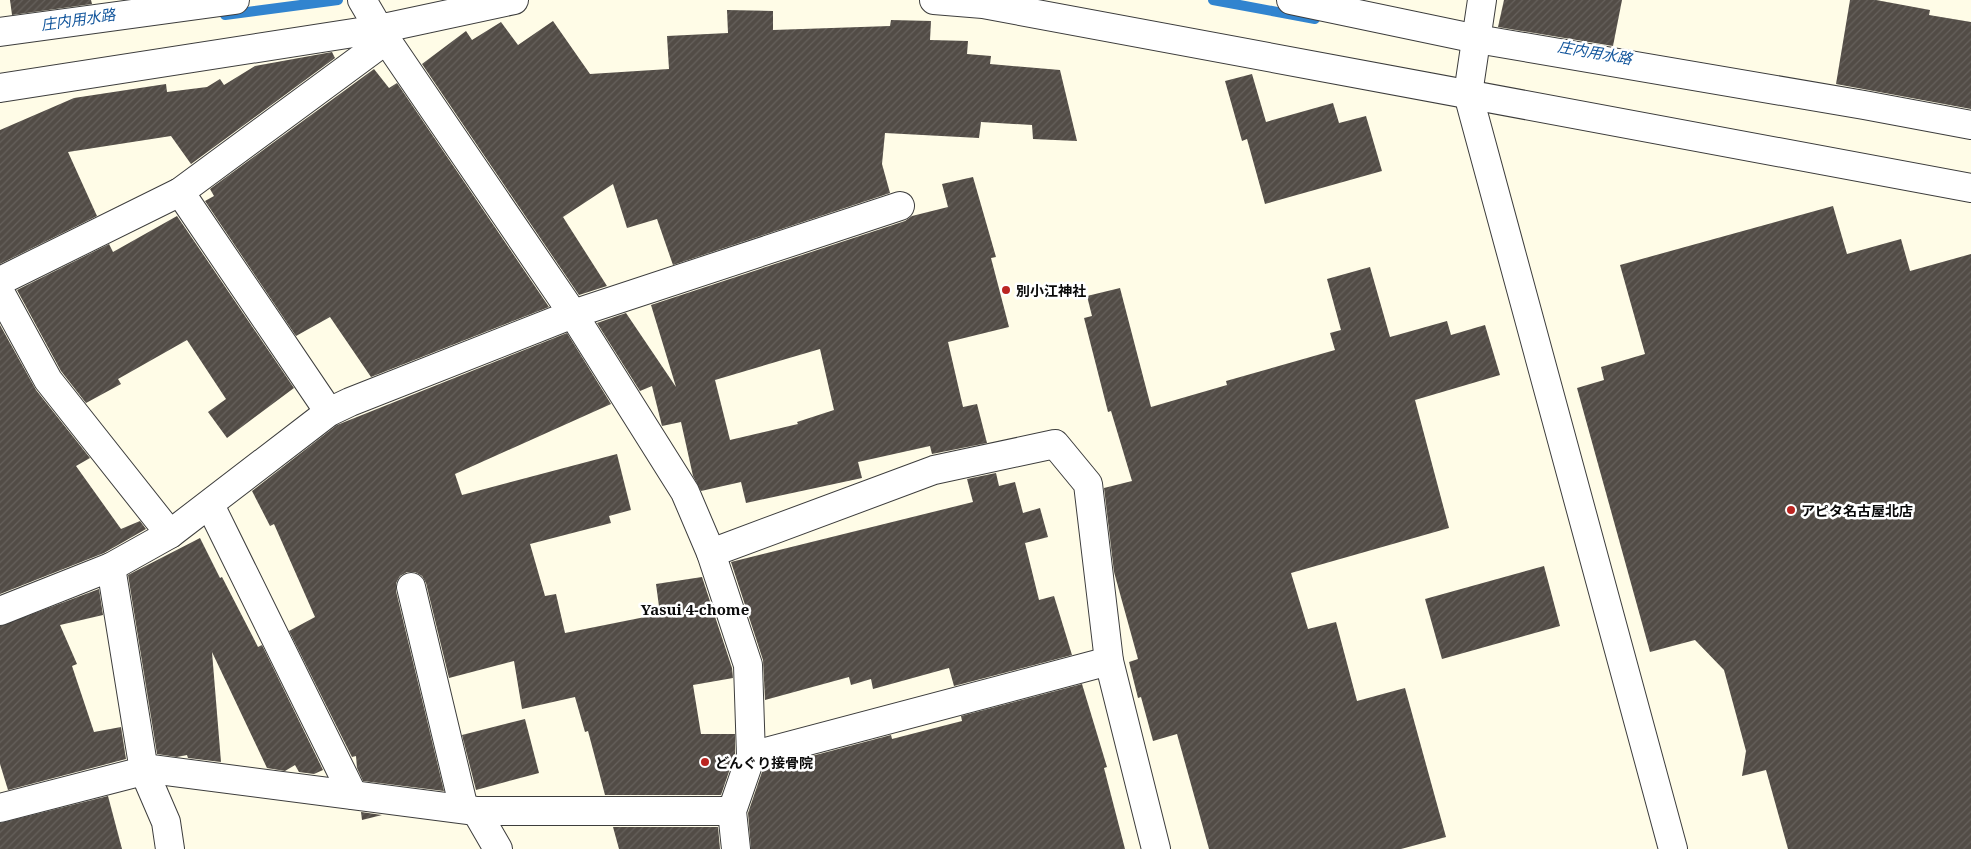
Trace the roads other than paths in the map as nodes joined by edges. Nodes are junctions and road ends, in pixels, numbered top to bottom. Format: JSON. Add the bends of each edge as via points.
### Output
{"nodes":[{"id":1,"x":235,"y":0,"type":"edge"},
{"id":2,"x":362,"y":0,"type":"edge"},
{"id":3,"x":514,"y":0,"type":"edge"},
{"id":4,"x":934,"y":0,"type":"edge"},
{"id":5,"x":1291,"y":0,"type":"edge"},
{"id":6,"x":1482,"y":0,"type":"edge"},
{"id":7,"x":0,"y":32,"type":"edge"},
{"id":8,"x":383,"y":34,"type":"junction"},
{"id":9,"x":1477,"y":38,"type":"junction"},
{"id":10,"x":0,"y":88,"type":"edge"},
{"id":11,"x":1468,"y":94,"type":"junction"},
{"id":12,"x":1971,"y":125,"type":"edge"},
{"id":13,"x":1971,"y":188,"type":"edge"},
{"id":14,"x":180,"y":192,"type":"junction"},
{"id":15,"x":900,"y":206,"type":"dead end"},
{"id":16,"x":0,"y":281,"type":"edge"},
{"id":17,"x":0,"y":292,"type":"edge"},
{"id":18,"x":573,"y":314,"type":"junction"},
{"id":19,"x":329,"y":412,"type":"junction"},
{"id":20,"x":210,"y":505,"type":"junction"},
{"id":21,"x":170,"y":534,"type":"junction"},
{"id":22,"x":711,"y":553,"type":"junction"},
{"id":23,"x":111,"y":567,"type":"junction"},
{"id":24,"x":412,"y":587,"type":"dead end"},
{"id":25,"x":0,"y":611,"type":"edge"},
{"id":26,"x":1109,"y":661,"type":"junction"},
{"id":27,"x":751,"y":756,"type":"junction"},
{"id":28,"x":144,"y":771,"type":"junction"},
{"id":29,"x":353,"y":795,"type":"junction"},
{"id":30,"x":0,"y":808,"type":"edge"},
{"id":31,"x":470,"y":810,"type":"junction"},
{"id":32,"x":732,"y":811,"type":"junction"},
{"id":33,"x":170,"y":849,"type":"edge"},
{"id":34,"x":498,"y":849,"type":"edge"},
{"id":35,"x":736,"y":849,"type":"edge"},
{"id":36,"x":1156,"y":849,"type":"edge"},
{"id":37,"x":1673,"y":849,"type":"edge"}],
"edges":[{"from":1,"to":7,"type":"street"},
{"from":2,"to":8,"type":"street"},
{"from":3,"to":8,"type":"street"},
{"from":4,"to":11,"type":"street","via":[[983,4]]},
{"from":5,"to":9,"type":"street"},
{"from":6,"to":9,"type":"street"},
{"from":8,"to":10,"type":"street"},
{"from":8,"to":14,"type":"street"},
{"from":8,"to":18,"type":"street"},
{"from":9,"to":11,"type":"street"},
{"from":9,"to":12,"type":"street"},
{"from":11,"to":13,"type":"street"},
{"from":11,"to":37,"type":"street"},
{"from":14,"to":16,"type":"street"},
{"from":14,"to":19,"type":"street"},
{"from":15,"to":18,"type":"street"},
{"from":17,"to":21,"type":"street","via":[[48,380]]},
{"from":18,"to":19,"type":"street"},
{"from":18,"to":22,"type":"street","via":[[685,492]]},
{"from":19,"to":20,"type":"street"},
{"from":20,"to":21,"type":"street"},
{"from":20,"to":29,"type":"street"},
{"from":21,"to":23,"type":"street"},
{"from":22,"to":26,"type":"street","via":[[934,470],[1056,444],[1088,484]]},
{"from":22,"to":27,"type":"street","via":[[748,665]]},
{"from":23,"to":25,"type":"street"},
{"from":23,"to":28,"type":"street"},
{"from":24,"to":31,"type":"street"},
{"from":26,"to":27,"type":"street"},
{"from":26,"to":36,"type":"street"},
{"from":27,"to":32,"type":"street"},
{"from":28,"to":29,"type":"street","via":[[151,769]]},
{"from":28,"to":30,"type":"street"},
{"from":28,"to":33,"type":"street","via":[[166,822]]},
{"from":29,"to":31,"type":"street"},
{"from":31,"to":32,"type":"street"},
{"from":31,"to":34,"type":"street"},
{"from":32,"to":35,"type":"street"}]}
